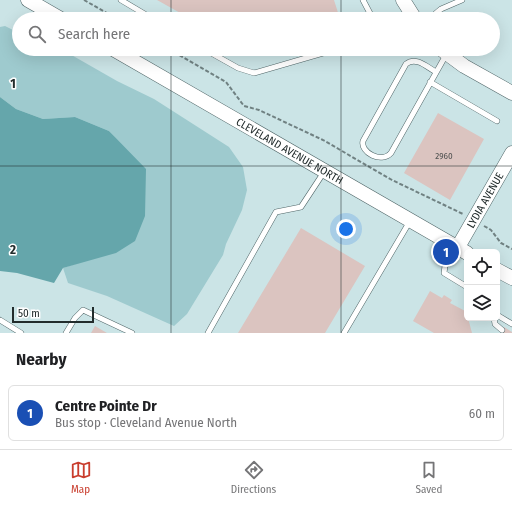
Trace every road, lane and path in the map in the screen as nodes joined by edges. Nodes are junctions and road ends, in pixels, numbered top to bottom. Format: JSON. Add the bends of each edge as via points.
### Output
{"nodes":[{"id":1,"x":28,"y":0,"type":"edge"},
{"id":2,"x":84,"y":0,"type":"edge"},
{"id":3,"x":120,"y":0,"type":"edge"},
{"id":4,"x":363,"y":0,"type":"edge"},
{"id":5,"x":403,"y":0,"type":"edge"},
{"id":6,"x":462,"y":0,"type":"edge"},
{"id":7,"x":49,"y":12,"type":"edge"},
{"id":8,"x":105,"y":12,"type":"edge"},
{"id":9,"x":141,"y":12,"type":"edge"},
{"id":10,"x":369,"y":12,"type":"edge"},
{"id":11,"x":411,"y":12,"type":"edge"},
{"id":12,"x":437,"y":12,"type":"edge"},
{"id":13,"x":125,"y":56,"type":"edge"},
{"id":14,"x":181,"y":56,"type":"edge"},
{"id":15,"x":217,"y":56,"type":"edge"},
{"id":16,"x":312,"y":56,"type":"edge"},
{"id":17,"x":442,"y":56,"type":"edge"},
{"id":18,"x":451,"y":56,"type":"edge"},
{"id":19,"x":436,"y":72,"type":"junction"},
{"id":20,"x":430,"y":82,"type":"junction"},
{"id":21,"x":512,"y":94,"type":"edge"},
{"id":22,"x":497,"y":121,"type":"dead end"},
{"id":23,"x":512,"y":153,"type":"edge"},
{"id":24,"x":324,"y":171,"type":"junction"},
{"id":25,"x":474,"y":219,"type":"junction"},
{"id":26,"x":411,"y":220,"type":"junction"},
{"id":27,"x":512,"y":249,"type":"edge"},
{"id":28,"x":462,"y":250,"type":"edge"},
{"id":29,"x":500,"y":272,"type":"edge"},
{"id":30,"x":512,"y":278,"type":"edge"},
{"id":31,"x":464,"y":285,"type":"edge"},
{"id":32,"x":500,"y":317,"type":"edge"},
{"id":33,"x":0,"y":320,"type":"edge"},
{"id":34,"x":494,"y":321,"type":"edge"},
{"id":35,"x":512,"y":324,"type":"edge"},
{"id":36,"x":502,"y":330,"type":"dead end"},
{"id":37,"x":21,"y":333,"type":"edge"},
{"id":38,"x":66,"y":333,"type":"edge"},
{"id":39,"x":132,"y":333,"type":"edge"},
{"id":40,"x":208,"y":333,"type":"edge"},
{"id":41,"x":344,"y":333,"type":"edge"}],
"edges":[{"from":1,"to":7,"type":"street"},
{"from":2,"to":8,"type":"path"},
{"from":3,"to":9,"type":"lane"},
{"from":4,"to":10,"type":"lane"},
{"from":5,"to":11,"type":"street"},
{"from":6,"to":12,"type":"lane"},
{"from":13,"to":24,"type":"street","name":"CLEVELAND AVENUE NORTH"},
{"from":14,"to":25,"type":"path","via":[[226,82],[244,106],[259,110],[323,140],[392,180]]},
{"from":15,"to":16,"type":"lane","via":[[238,68],[254,72]]},
{"from":17,"to":19,"type":"lane"},
{"from":18,"to":21,"type":"street"},
{"from":19,"to":20,"type":"lane"},
{"from":19,"to":20,"type":"lane","via":[[417,61],[406,64],[363,141],[362,146],[365,150],[379,158],[389,156]]},
{"from":20,"to":22,"type":"lane"},
{"from":23,"to":25,"type":"street","name":"LYDIA AVENUE"},
{"from":24,"to":26,"type":"street","name":"CLEVELAND AVENUE NORTH"},
{"from":24,"to":40,"type":"lane","via":[[301,207],[276,212]]},
{"from":25,"to":27,"type":"path","via":[[491,230],[501,243]]},
{"from":25,"to":28,"type":"street","name":"LYDIA AVENUE"},
{"from":26,"to":28,"type":"street","name":"CLEVELAND AVENUE NORTH"},
{"from":26,"to":41,"type":"lane"},
{"from":28,"to":31,"type":"lane","via":[[445,266],[444,273]]},
{"from":29,"to":30,"type":"street"},
{"from":32,"to":35,"type":"lane"},
{"from":33,"to":37,"type":"lane"},
{"from":34,"to":36,"type":"lane"},
{"from":38,"to":39,"type":"lane","via":[[83,310]]}]}
